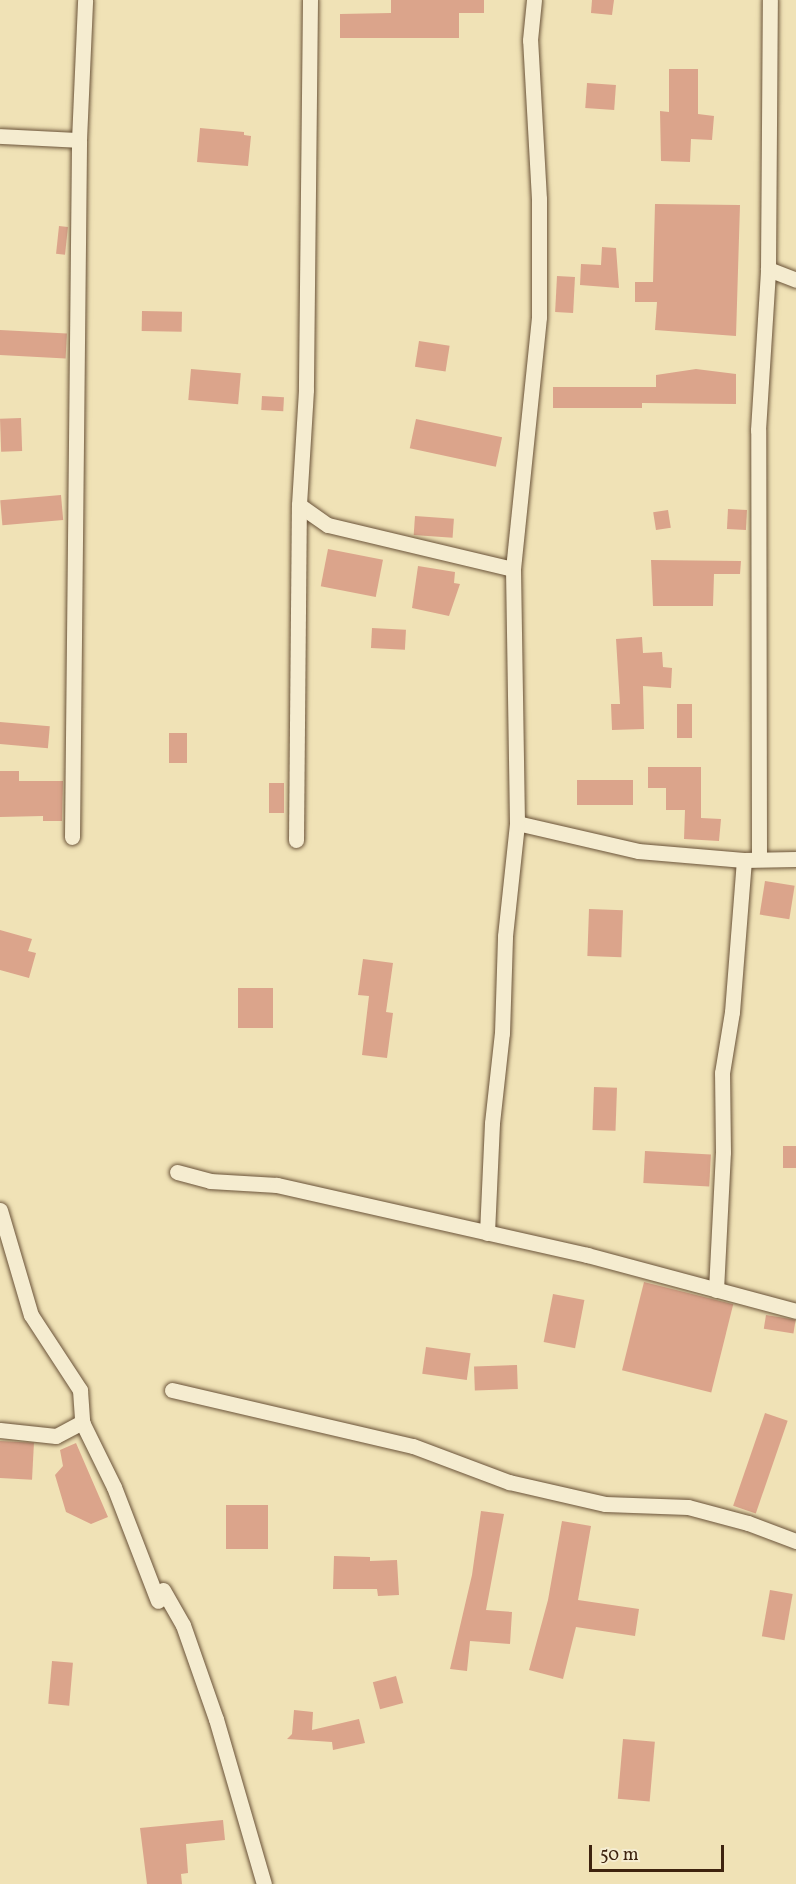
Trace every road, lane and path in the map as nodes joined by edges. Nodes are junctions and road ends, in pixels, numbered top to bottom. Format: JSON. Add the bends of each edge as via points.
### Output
{"nodes":[{"id":1,"x":85,"y":0,"type":"edge"},
{"id":2,"x":309,"y":0,"type":"edge"},
{"id":3,"x":534,"y":0,"type":"edge"},
{"id":4,"x":770,"y":0,"type":"edge"},
{"id":5,"x":0,"y":136,"type":"edge"},
{"id":6,"x":79,"y":140,"type":"junction"},
{"id":7,"x":768,"y":269,"type":"junction"},
{"id":8,"x":796,"y":280,"type":"edge"},
{"id":9,"x":299,"y":505,"type":"junction"},
{"id":10,"x":513,"y":569,"type":"junction"},
{"id":11,"x":517,"y":824,"type":"junction"},
{"id":12,"x":72,"y":837,"type":"dead end"},
{"id":13,"x":296,"y":840,"type":"dead end"},
{"id":14,"x":752,"y":859,"type":"junction"},
{"id":15,"x":796,"y":859,"type":"edge"},
{"id":16,"x":177,"y":1172,"type":"dead end"},
{"id":17,"x":0,"y":1210,"type":"edge"},
{"id":18,"x":487,"y":1233,"type":"junction"},
{"id":19,"x":716,"y":1290,"type":"junction"},
{"id":20,"x":796,"y":1311,"type":"edge"},
{"id":21,"x":172,"y":1390,"type":"dead end"},
{"id":22,"x":82,"y":1422,"type":"junction"},
{"id":23,"x":0,"y":1430,"type":"edge"},
{"id":24,"x":796,"y":1541,"type":"edge"},
{"id":25,"x":264,"y":1884,"type":"edge"}],
"edges":[{"from":1,"to":6,"type":"street"},
{"from":2,"to":9,"type":"street","via":[[306,390]]},
{"from":3,"to":10,"type":"street","via":[[530,40],[539,199],[538,317]]},
{"from":4,"to":7,"type":"street"},
{"from":5,"to":6,"type":"street"},
{"from":6,"to":12,"type":"street"},
{"from":7,"to":8,"type":"street"},
{"from":7,"to":14,"type":"street","via":[[758,430]]},
{"from":9,"to":10,"type":"street","via":[[328,525]]},
{"from":9,"to":13,"type":"street"},
{"from":10,"to":11,"type":"street"},
{"from":11,"to":14,"type":"street","via":[[638,851]]},
{"from":11,"to":18,"type":"street","via":[[505,936]]},
{"from":14,"to":15,"type":"street"},
{"from":14,"to":19,"type":"street","via":[[722,1073],[723,1152]]},
{"from":16,"to":18,"type":"street","via":[[210,1181],[277,1185]]},
{"from":17,"to":22,"type":"street","via":[[31,1315],[80,1390]]},
{"from":18,"to":19,"type":"street"},
{"from":19,"to":20,"type":"street"},
{"from":21,"to":24,"type":"street","via":[[413,1446],[509,1482],[605,1504],[688,1507]]},
{"from":22,"to":23,"type":"street","via":[[56,1436]]},
{"from":22,"to":25,"type":"street","via":[[160,1596],[183,1625],[209,1698]]}]}
